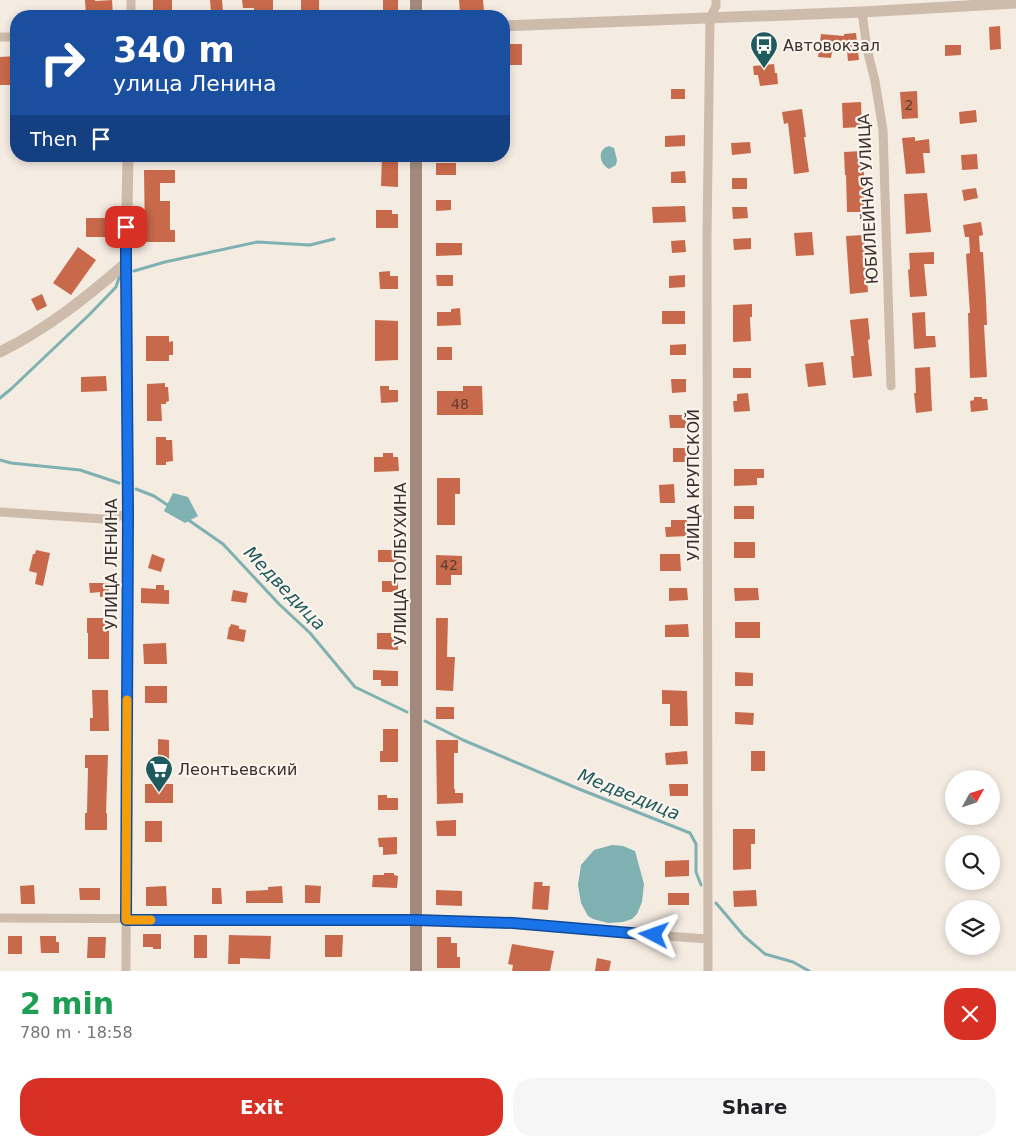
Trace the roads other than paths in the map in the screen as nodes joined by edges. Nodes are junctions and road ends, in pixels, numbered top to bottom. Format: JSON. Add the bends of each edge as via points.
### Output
{"nodes":[{"id":1,"x":716,"y":0,"type":"edge"},
{"id":2,"x":1016,"y":3,"type":"edge"},
{"id":3,"x":862,"y":12,"type":"junction"},
{"id":4,"x":710,"y":18,"type":"junction"},
{"id":5,"x":510,"y":26,"type":"edge"},
{"id":6,"x":128,"y":162,"type":"edge"},
{"id":7,"x":416,"y":162,"type":"edge"},
{"id":8,"x":126,"y":263,"type":"junction"},
{"id":9,"x":0,"y":352,"type":"edge"},
{"id":10,"x":891,"y":386,"type":"dead end"},
{"id":11,"x":0,"y":512,"type":"edge"},
{"id":12,"x":128,"y":513,"type":"junction"},
{"id":13,"x":0,"y":918,"type":"edge"},
{"id":14,"x":126,"y":920,"type":"junction"},
{"id":15,"x":416,"y":920,"type":"junction"},
{"id":16,"x":708,"y":939,"type":"junction"},
{"id":17,"x":126,"y":971,"type":"edge"},
{"id":18,"x":416,"y":971,"type":"edge"},
{"id":19,"x":708,"y":971,"type":"edge"}],
"edges":[{"from":1,"to":4,"type":"street","name":"УЛИЦА КРУПСКОЙ"},
{"from":2,"to":3,"type":"street"},
{"from":3,"to":4,"type":"street"},
{"from":3,"to":10,"type":"street","name":"ЮБИЛЕЙНАЯ УЛИЦА","via":[[883,130]]},
{"from":4,"to":5,"type":"street"},
{"from":4,"to":16,"type":"street","name":"УЛИЦА КРУПСКОЙ","via":[[707,235]]},
{"from":6,"to":8,"type":"street","name":"УЛИЦА ЛЕНИНА"},
{"from":7,"to":15,"type":"main road","name":"УЛИЦА ТОЛБУХИНА"},
{"from":8,"to":9,"type":"street","via":[[78,304]]},
{"from":8,"to":12,"type":"street","name":"УЛИЦА ЛЕНИНА"},
{"from":11,"to":12,"type":"street","via":[[103,519]]},
{"from":12,"to":14,"type":"street","name":"УЛИЦА ЛЕНИНА"},
{"from":13,"to":14,"type":"street"},
{"from":14,"to":15,"type":"street"},
{"from":14,"to":17,"type":"street","name":"УЛИЦА ЛЕНИНА"},
{"from":15,"to":16,"type":"street","via":[[513,923]]},
{"from":15,"to":18,"type":"main road","name":"УЛИЦА ТОЛБУХИНА"},
{"from":16,"to":19,"type":"street","name":"УЛИЦА КРУПСКОЙ"}]}
